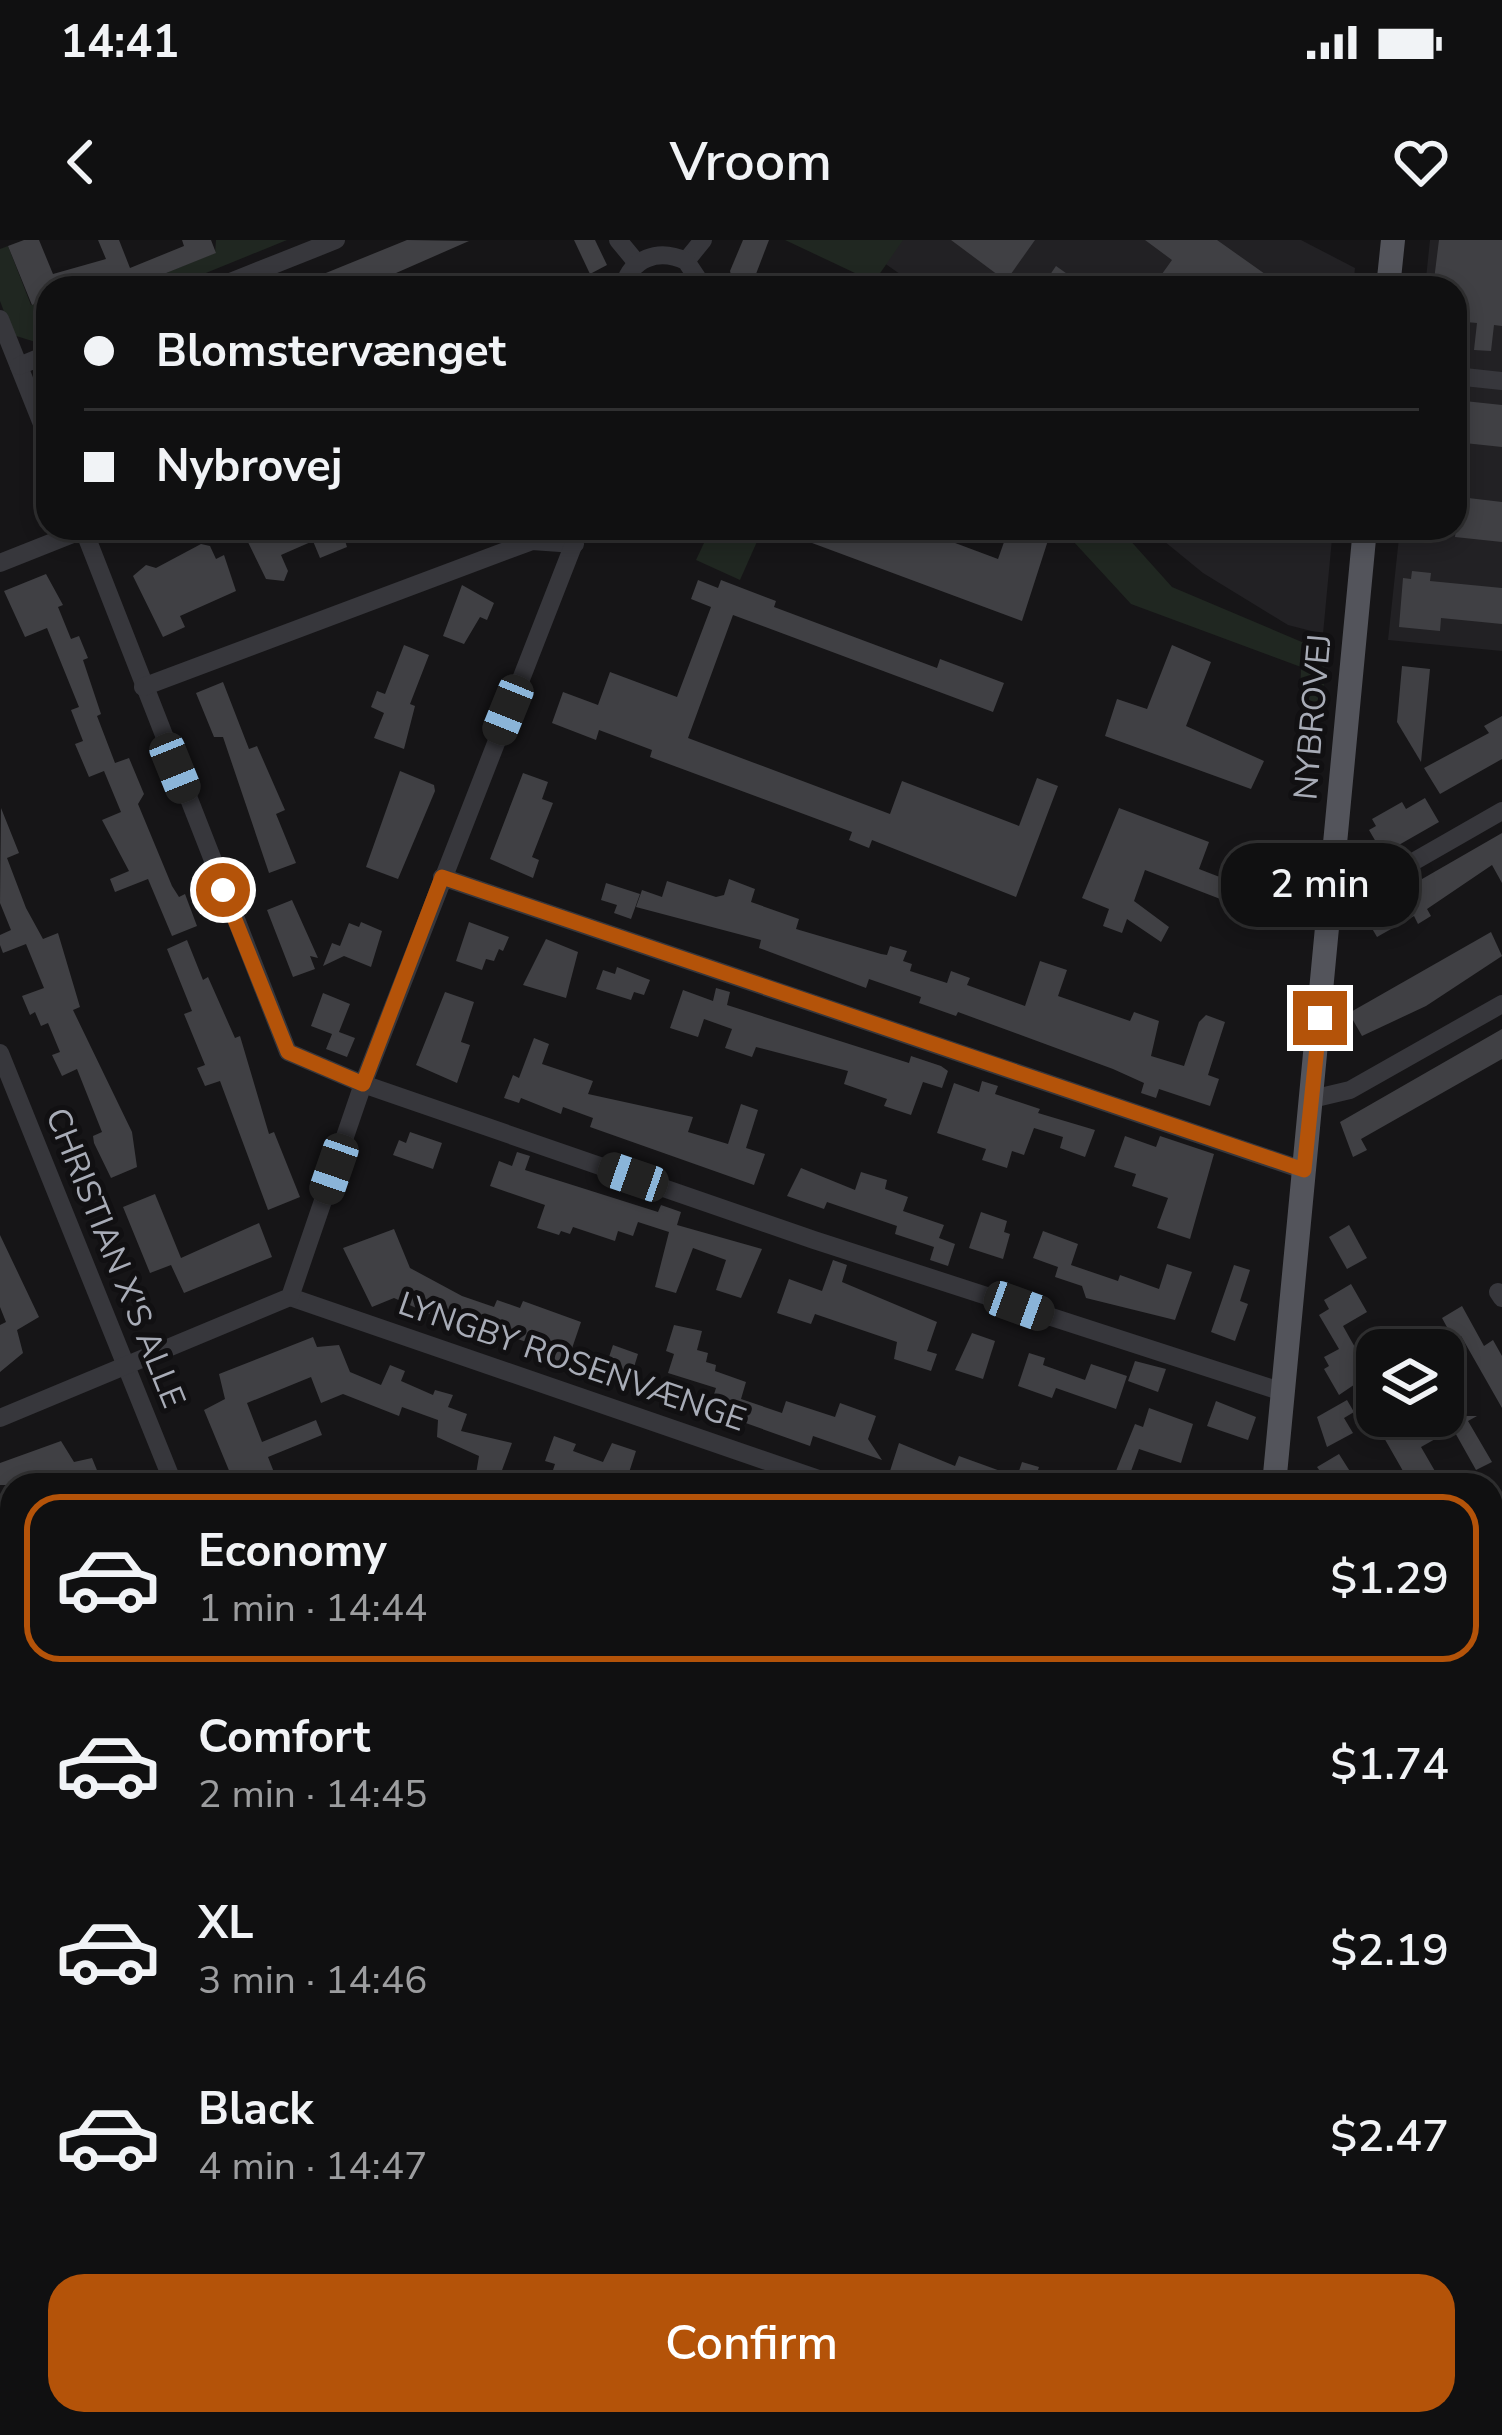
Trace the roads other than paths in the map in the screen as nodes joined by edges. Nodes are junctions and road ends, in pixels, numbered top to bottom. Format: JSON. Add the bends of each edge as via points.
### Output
{"nodes":[{"id":1,"x":336,"y":240,"type":"edge"},
{"id":2,"x":617,"y":240,"type":"edge"},
{"id":3,"x":703,"y":240,"type":"edge"},
{"id":4,"x":1393,"y":240,"type":"edge"},
{"id":5,"x":686,"y":260,"type":"junction"},
{"id":6,"x":637,"y":263,"type":"junction"},
{"id":7,"x":245,"y":276,"type":"edge"},
{"id":8,"x":630,"y":276,"type":"edge"},
{"id":9,"x":696,"y":276,"type":"edge"},
{"id":10,"x":1389,"y":276,"type":"edge"},
{"id":11,"x":0,"y":319,"type":"edge"},
{"id":12,"x":36,"y":359,"type":"edge"},
{"id":13,"x":19,"y":366,"type":"junction"},
{"id":14,"x":1467,"y":377,"type":"edge"},
{"id":15,"x":1502,"y":381,"type":"edge"},
{"id":16,"x":36,"y":409,"type":"edge"},
{"id":17,"x":58,"y":540,"type":"edge"},
{"id":18,"x":89,"y":540,"type":"edge"},
{"id":19,"x":541,"y":540,"type":"edge"},
{"id":20,"x":576,"y":540,"type":"edge"},
{"id":21,"x":1364,"y":540,"type":"edge"},
{"id":22,"x":0,"y":563,"type":"edge"},
{"id":23,"x":142,"y":687,"type":"junction"},
{"id":24,"x":1502,"y":811,"type":"edge"},
{"id":25,"x":442,"y":877,"type":"junction"},
{"id":26,"x":1332,"y":896,"type":"junction"},
{"id":27,"x":1502,"y":1004,"type":"edge"},
{"id":28,"x":0,"y":1053,"type":"edge"},
{"id":29,"x":363,"y":1084,"type":"junction"},
{"id":30,"x":1312,"y":1099,"type":"junction"},
{"id":31,"x":1304,"y":1170,"type":"junction"},
{"id":32,"x":290,"y":1297,"type":"junction"},
{"id":33,"x":127,"y":1367,"type":"junction"},
{"id":34,"x":1283,"y":1392,"type":"junction"},
{"id":35,"x":0,"y":1418,"type":"edge"},
{"id":36,"x":169,"y":1473,"type":"edge"},
{"id":37,"x":801,"y":1473,"type":"edge"},
{"id":38,"x":1275,"y":1473,"type":"edge"},
{"id":39,"x":0,"y":1786,"type":"edge"},
{"id":40,"x":0,"y":1829,"type":"edge"}],
"edges":[{"from":1,"to":7,"type":"street"},
{"from":2,"to":6,"type":"street"},
{"from":3,"to":5,"type":"street"},
{"from":4,"to":10,"type":"main road"},
{"from":5,"to":6,"type":"street","via":[[661,254]]},
{"from":5,"to":9,"type":"street"},
{"from":6,"to":8,"type":"street"},
{"from":11,"to":13,"type":"street"},
{"from":12,"to":13,"type":"street"},
{"from":13,"to":16,"type":"street"},
{"from":14,"to":15,"type":"street"},
{"from":17,"to":22,"type":"street"},
{"from":18,"to":23,"type":"street"},
{"from":19,"to":23,"type":"street"},
{"from":20,"to":25,"type":"street"},
{"from":21,"to":26,"type":"main road","name":"NYBROVEJ"},
{"from":23,"to":29,"type":"street","via":[[288,1052]]},
{"from":24,"to":26,"type":"street","via":[[1372,886]]},
{"from":25,"to":29,"type":"street"},
{"from":25,"to":31,"type":"street"},
{"from":26,"to":30,"type":"main road","name":"NYBROVEJ"},
{"from":27,"to":30,"type":"street","via":[[1350,1090]]},
{"from":28,"to":33,"type":"street","name":"CHRISTIAN X'S ALLE"},
{"from":29,"to":32,"type":"street"},
{"from":29,"to":34,"type":"street"},
{"from":30,"to":31,"type":"main road","name":"NYBROVEJ"},
{"from":31,"to":34,"type":"main road","name":"NYBROVEJ"},
{"from":32,"to":33,"type":"street"},
{"from":32,"to":37,"type":"street","name":"LYNGBY ROSENVÆNGE"},
{"from":33,"to":35,"type":"street"},
{"from":33,"to":36,"type":"street","name":"CHRISTIAN X'S ALLE"},
{"from":34,"to":38,"type":"main road","name":"NYBROVEJ"},
{"from":39,"to":40,"type":"street"}]}
